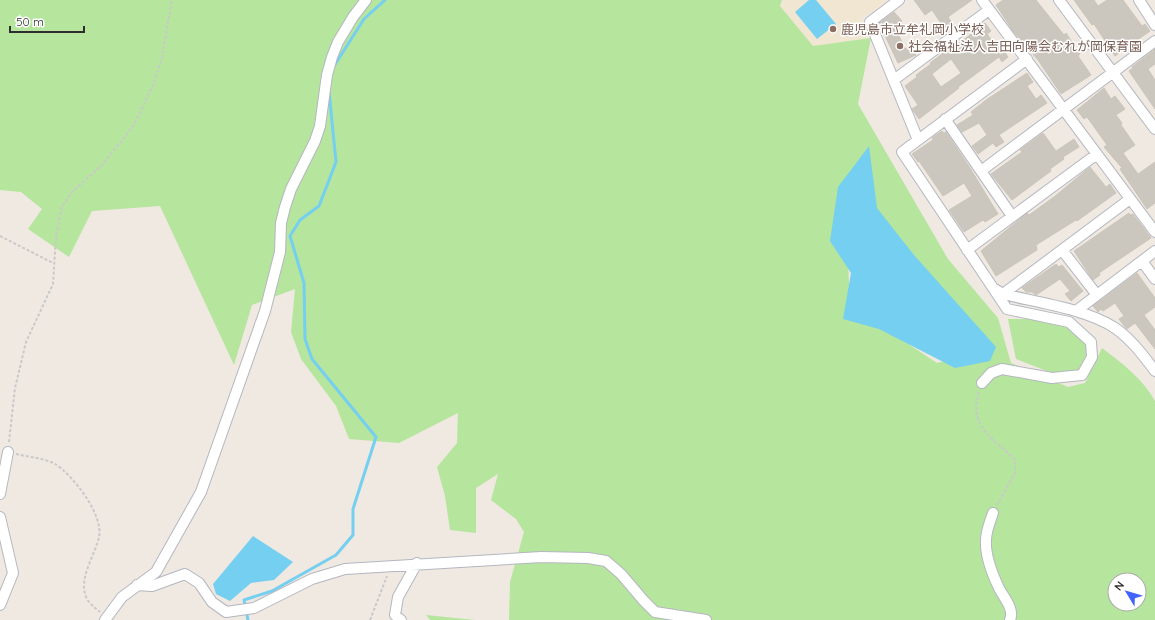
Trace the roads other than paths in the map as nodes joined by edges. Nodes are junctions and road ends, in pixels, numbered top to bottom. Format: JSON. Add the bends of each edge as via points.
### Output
{"nodes":[{"id":1,"x":366,"y":0,"type":"edge"},
{"id":2,"x":899,"y":0,"type":"edge"},
{"id":3,"x":982,"y":0,"type":"edge"},
{"id":4,"x":1059,"y":0,"type":"edge"},
{"id":5,"x":1139,"y":0,"type":"edge"},
{"id":6,"x":990,"y":10,"type":"junction"},
{"id":7,"x":1155,"y":25,"type":"edge"},
{"id":8,"x":1155,"y":41,"type":"edge"},
{"id":9,"x":1027,"y":59,"type":"junction"},
{"id":10,"x":1113,"y":73,"type":"junction"},
{"id":11,"x":895,"y":79,"type":"junction"},
{"id":12,"x":1064,"y":108,"type":"junction"},
{"id":13,"x":945,"y":119,"type":"junction"},
{"id":14,"x":1155,"y":129,"type":"edge"},
{"id":15,"x":918,"y":140,"type":"junction"},
{"id":16,"x":1097,"y":154,"type":"junction"},
{"id":17,"x":981,"y":171,"type":"junction"},
{"id":18,"x":1130,"y":199,"type":"junction"},
{"id":19,"x":1012,"y":216,"type":"junction"},
{"id":20,"x":1155,"y":232,"type":"edge"},
{"id":21,"x":967,"y":250,"type":"junction"},
{"id":22,"x":1062,"y":250,"type":"junction"},
{"id":23,"x":1155,"y":252,"type":"edge"},
{"id":24,"x":1142,"y":261,"type":"junction"},
{"id":25,"x":1155,"y":279,"type":"edge"},
{"id":26,"x":993,"y":288,"type":"junction"},
{"id":27,"x":1003,"y":294,"type":"junction"},
{"id":28,"x":1097,"y":295,"type":"junction"},
{"id":29,"x":1076,"y":311,"type":"junction"},
{"id":30,"x":1155,"y":371,"type":"edge"},
{"id":31,"x":982,"y":383,"type":"road end"},
{"id":32,"x":8,"y":452,"type":"road end"},
{"id":33,"x":0,"y":494,"type":"edge"},
{"id":34,"x":993,"y":513,"type":"road end"},
{"id":35,"x":0,"y":517,"type":"edge"},
{"id":36,"x":418,"y":563,"type":"junction"},
{"id":37,"x":137,"y":585,"type":"junction"},
{"id":38,"x":0,"y":605,"type":"edge"},
{"id":39,"x":106,"y":619,"type":"edge"},
{"id":40,"x":401,"y":620,"type":"edge"},
{"id":41,"x":706,"y":620,"type":"edge"},
{"id":42,"x":1010,"y":620,"type":"edge"}],
"edges":[{"from":1,"to":37,"type":"street","via":[[338,42],[332,57],[320,126],[291,189],[281,222],[280,252],[265,311],[201,492],[156,572]]},
{"from":2,"to":11,"type":"street","via":[[870,22]]},
{"from":3,"to":6,"type":"street"},
{"from":4,"to":10,"type":"street"},
{"from":5,"to":7,"type":"street"},
{"from":6,"to":9,"type":"street"},
{"from":6,"to":11,"type":"street"},
{"from":8,"to":10,"type":"street"},
{"from":9,"to":12,"type":"street"},
{"from":9,"to":13,"type":"street"},
{"from":10,"to":12,"type":"street"},
{"from":10,"to":14,"type":"street"},
{"from":11,"to":15,"type":"street"},
{"from":12,"to":16,"type":"street"},
{"from":12,"to":17,"type":"street"},
{"from":13,"to":15,"type":"street"},
{"from":13,"to":17,"type":"street"},
{"from":15,"to":21,"type":"street","via":[[902,152]]},
{"from":16,"to":18,"type":"street"},
{"from":16,"to":19,"type":"street"},
{"from":17,"to":19,"type":"street"},
{"from":18,"to":20,"type":"street"},
{"from":18,"to":22,"type":"street"},
{"from":19,"to":21,"type":"street"},
{"from":21,"to":26,"type":"street"},
{"from":22,"to":27,"type":"street"},
{"from":22,"to":28,"type":"street"},
{"from":23,"to":24,"type":"street"},
{"from":24,"to":25,"type":"street"},
{"from":24,"to":28,"type":"street"},
{"from":26,"to":27,"type":"street"},
{"from":26,"to":31,"type":"street","via":[[1007,309],[1069,322],[1091,342],[1092,358],[1082,375],[1052,378],[1002,369],[991,373]]},
{"from":27,"to":29,"type":"street"},
{"from":28,"to":29,"type":"street"},
{"from":29,"to":30,"type":"street","via":[[1114,328],[1133,344]]},
{"from":32,"to":33,"type":"street"},
{"from":34,"to":42,"type":"street","via":[[985,541],[998,588],[1010,607]]},
{"from":35,"to":38,"type":"street","via":[[13,573]]},
{"from":36,"to":37,"type":"street","via":[[345,569],[312,579],[254,608],[226,612],[212,602],[199,583],[185,574],[152,586]]},
{"from":36,"to":40,"type":"street","via":[[398,597],[395,615]]},
{"from":36,"to":41,"type":"street","via":[[541,557],[606,561],[622,574],[655,612]]},
{"from":37,"to":39,"type":"street","via":[[122,597]]}]}
